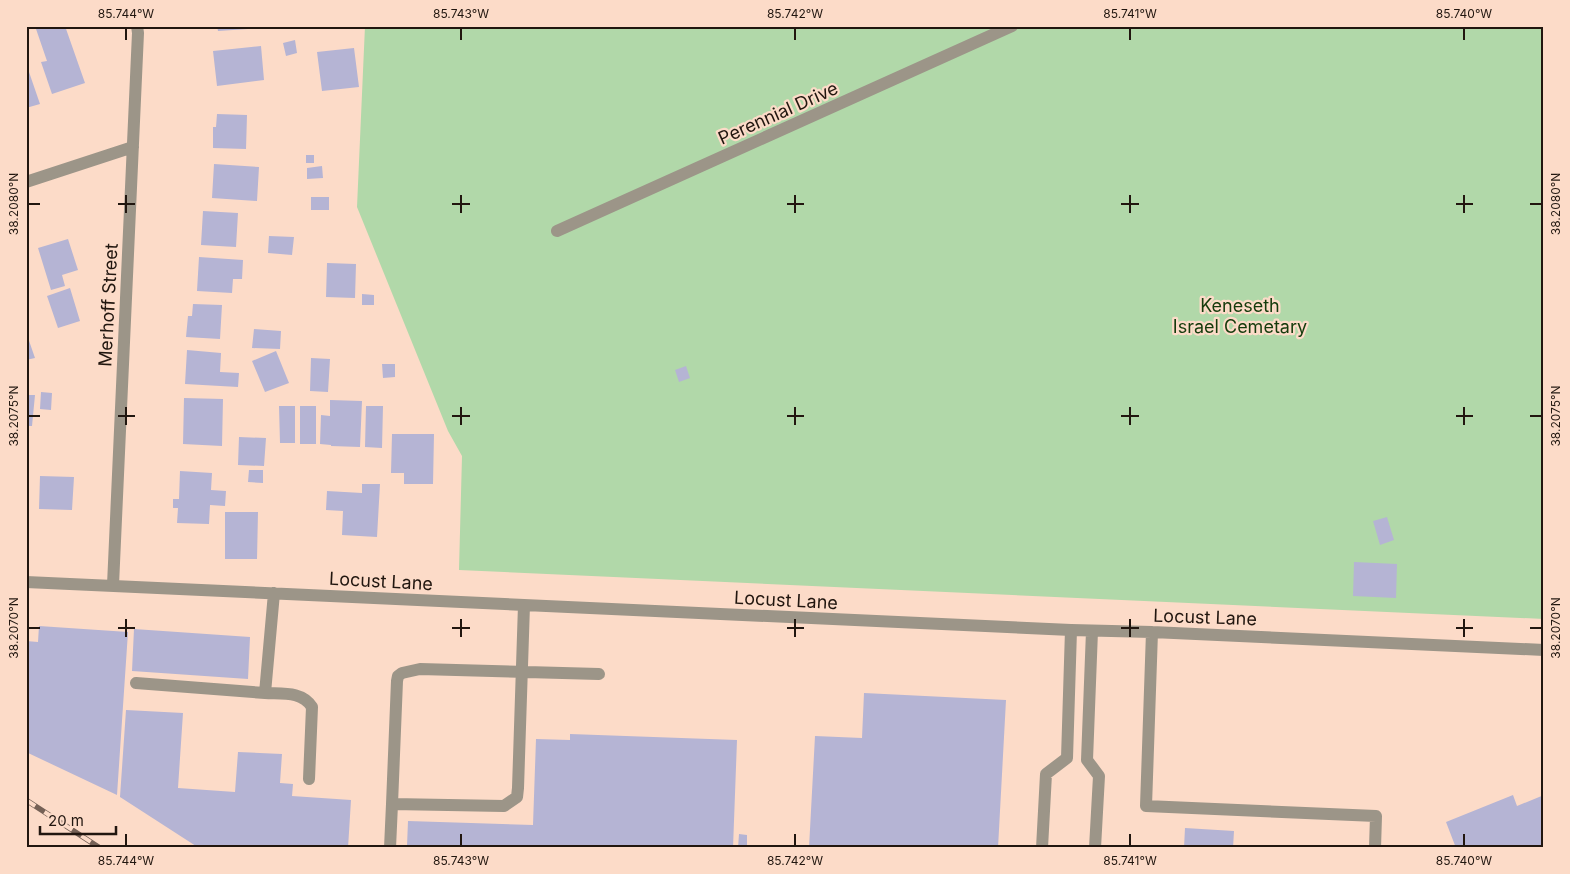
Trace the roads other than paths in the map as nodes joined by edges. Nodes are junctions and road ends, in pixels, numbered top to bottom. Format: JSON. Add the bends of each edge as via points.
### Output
{"nodes":[{"id":1,"x":137,"y":26,"type":"edge"},
{"id":2,"x":1012,"y":26,"type":"edge"},
{"id":3,"x":133,"y":147,"type":"junction"},
{"id":4,"x":26,"y":182,"type":"edge"},
{"id":5,"x":557,"y":231,"type":"dead end"},
{"id":6,"x":26,"y":582,"type":"edge"},
{"id":7,"x":113,"y":585,"type":"junction"},
{"id":8,"x":274,"y":593,"type":"junction"},
{"id":9,"x":524,"y":605,"type":"junction"},
{"id":10,"x":1071,"y":630,"type":"junction"},
{"id":11,"x":1092,"y":631,"type":"junction"},
{"id":12,"x":1152,"y":632,"type":"junction"},
{"id":13,"x":1544,"y":650,"type":"edge"},
{"id":14,"x":522,"y":673,"type":"junction"},
{"id":15,"x":600,"y":674,"type":"dead end"},
{"id":16,"x":136,"y":683,"type":"dead end"},
{"id":17,"x":265,"y":693,"type":"junction"},
{"id":18,"x":310,"y":780,"type":"dead end"},
{"id":19,"x":392,"y":804,"type":"junction"},
{"id":20,"x":390,"y":848,"type":"edge"},
{"id":21,"x":1042,"y":848,"type":"edge"},
{"id":22,"x":1095,"y":848,"type":"edge"},
{"id":23,"x":1375,"y":848,"type":"edge"}],
"edges":[{"from":1,"to":3,"type":"street","name":"Merhoff Street"},
{"from":2,"to":5,"type":"street","name":"Perennial Drive"},
{"from":3,"to":4,"type":"street"},
{"from":3,"to":7,"type":"street","name":"Merhoff Street"},
{"from":6,"to":7,"type":"street","name":"Locust Lane"},
{"from":7,"to":8,"type":"street","name":"Locust Lane"},
{"from":8,"to":9,"type":"street","name":"Locust Lane"},
{"from":8,"to":17,"type":"street"},
{"from":9,"to":10,"type":"street","name":"Locust Lane"},
{"from":9,"to":14,"type":"street"},
{"from":10,"to":11,"type":"street","name":"Locust Lane"},
{"from":10,"to":21,"type":"street","via":[[1068,758],[1046,774]]},
{"from":11,"to":12,"type":"street","name":"Locust Lane"},
{"from":11,"to":22,"type":"street","via":[[1086,760],[1098,776]]},
{"from":12,"to":13,"type":"street","name":"Locust Lane"},
{"from":12,"to":23,"type":"street","via":[[1146,806],[1376,816]]},
{"from":14,"to":15,"type":"street"},
{"from":14,"to":19,"type":"street","via":[[517,797],[504,806]]},
{"from":14,"to":19,"type":"street","via":[[420,669],[398,676]]},
{"from":16,"to":17,"type":"street"},
{"from":17,"to":18,"type":"street","via":[[298,696],[308,700],[312,707]]},
{"from":19,"to":20,"type":"street"}]}
